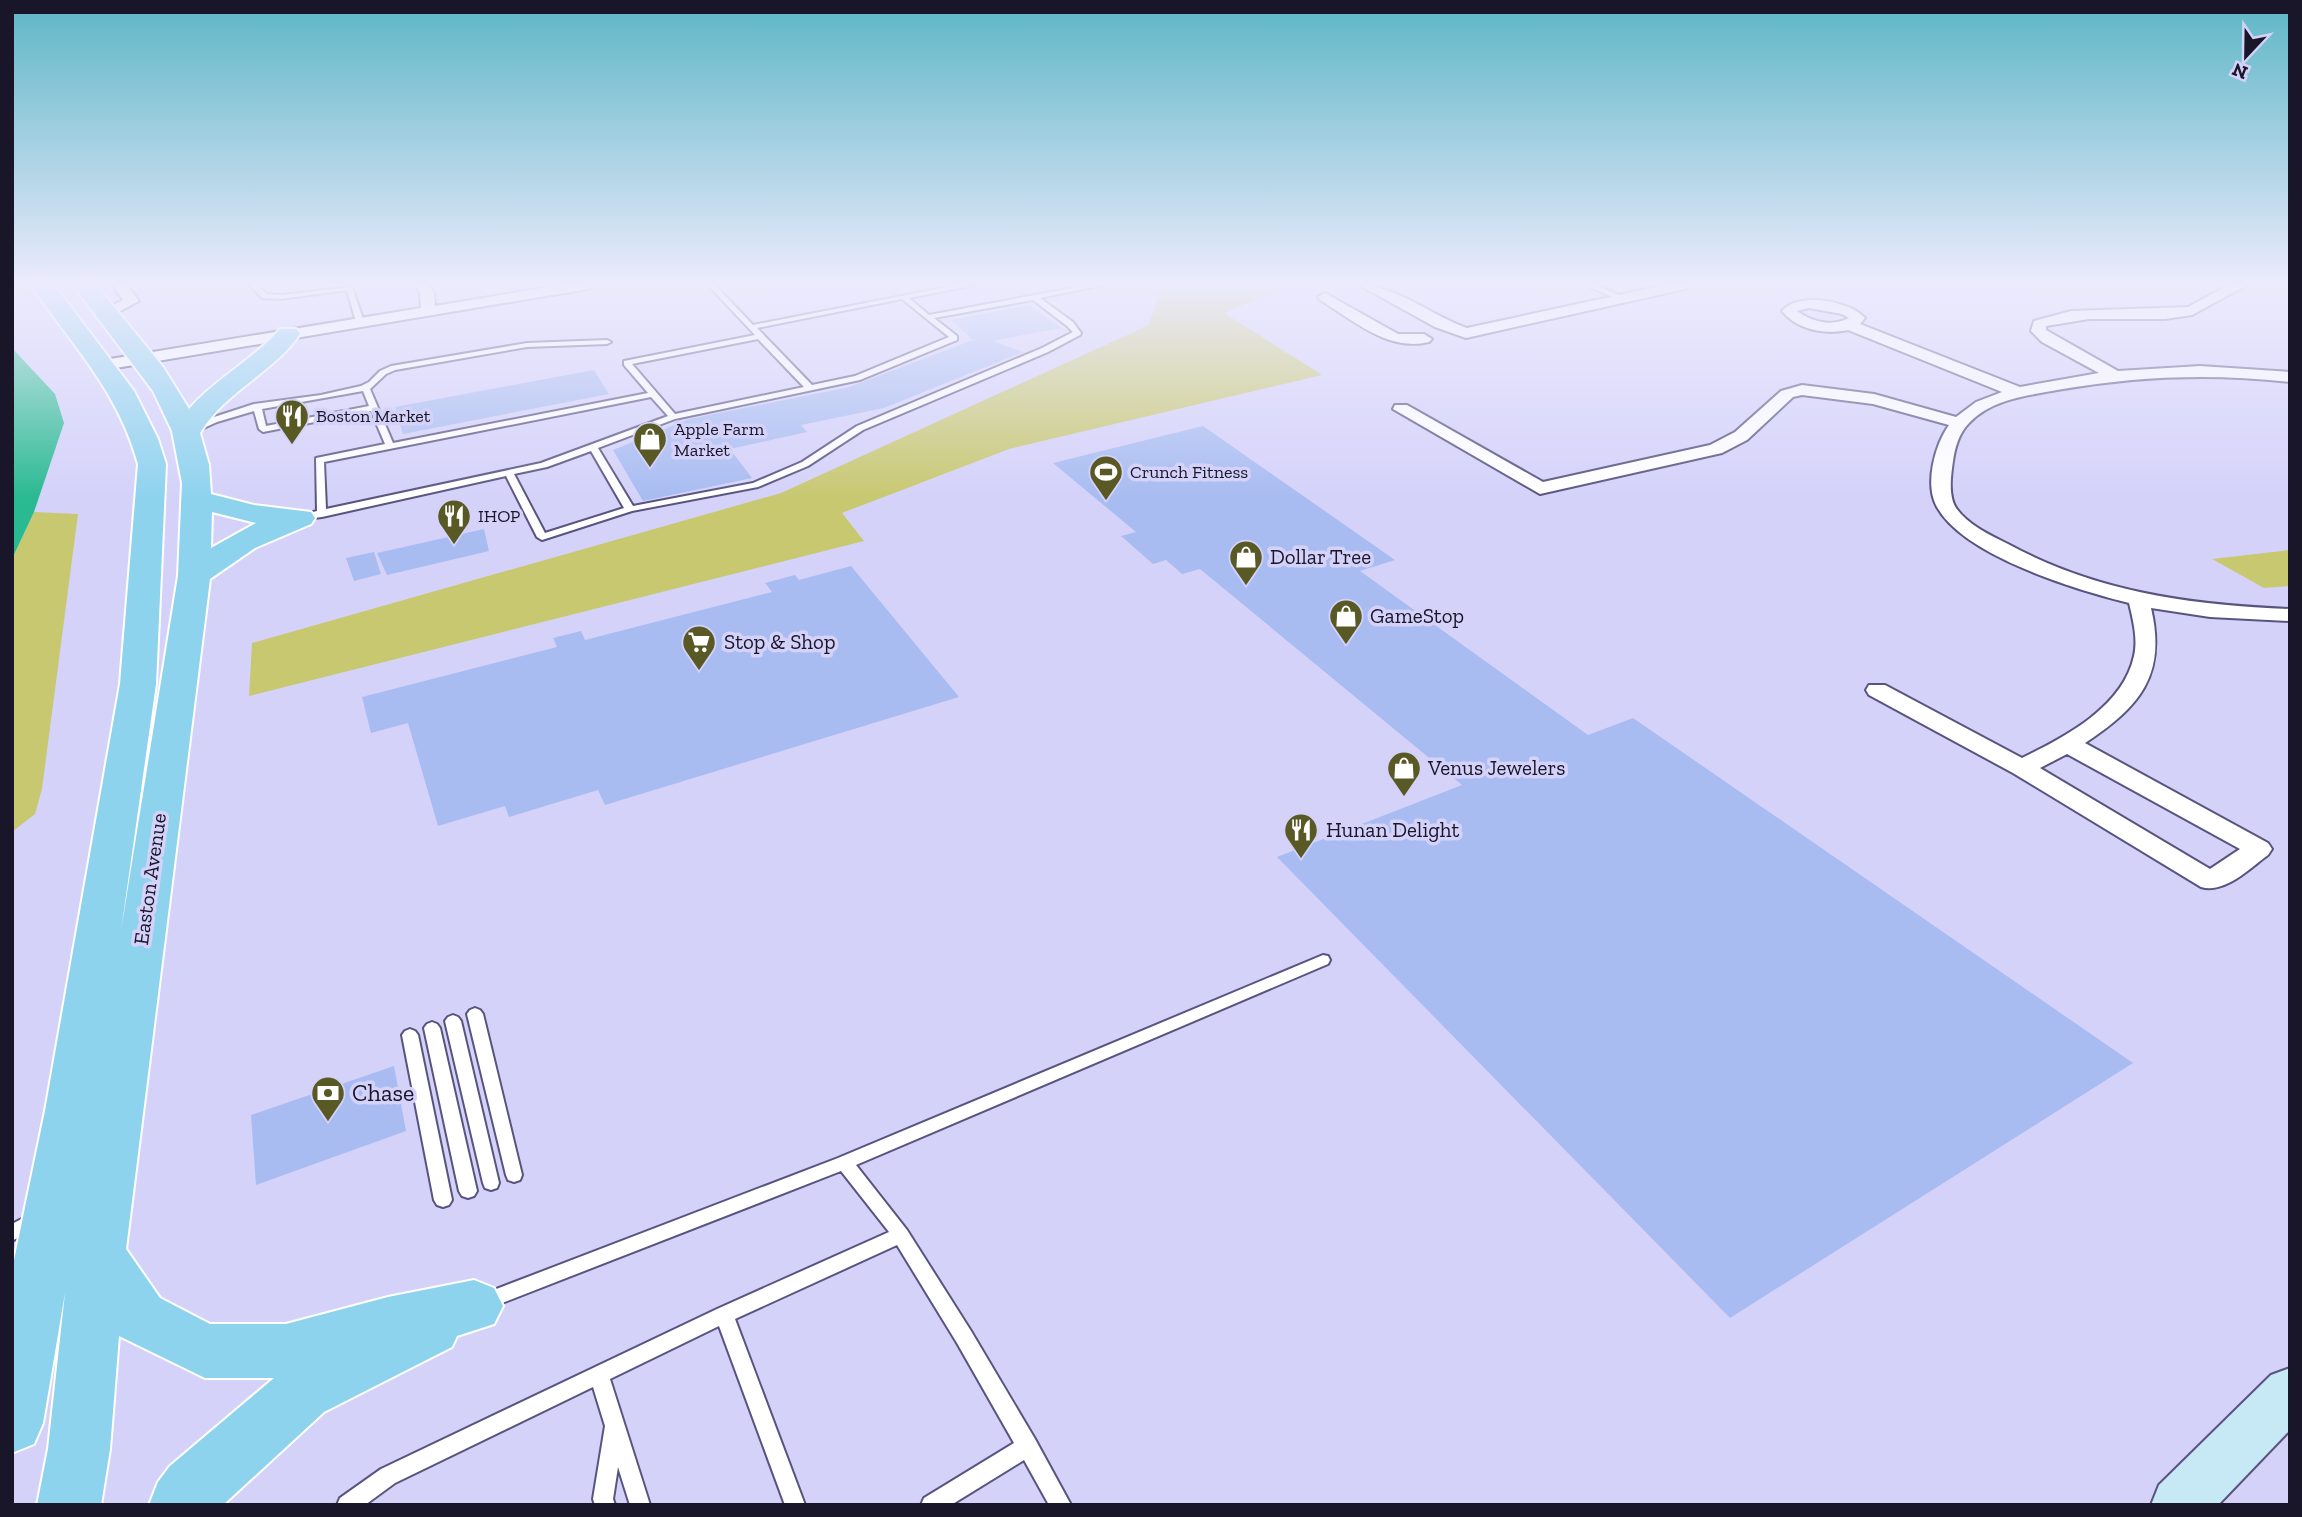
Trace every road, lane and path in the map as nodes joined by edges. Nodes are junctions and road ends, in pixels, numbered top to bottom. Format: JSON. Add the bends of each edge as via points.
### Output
{"nodes":[{"id":1,"x":117,"y":356,"type":"edge"},
{"id":2,"x":122,"y":356,"type":"edge"},
{"id":3,"x":160,"y":356,"type":"edge"},
{"id":4,"x":267,"y":356,"type":"edge"},
{"id":5,"x":459,"y":356,"type":"edge"},
{"id":6,"x":662,"y":356,"type":"edge"},
{"id":7,"x":779,"y":356,"type":"edge"},
{"id":8,"x":911,"y":356,"type":"edge"},
{"id":9,"x":1030,"y":356,"type":"edge"},
{"id":10,"x":1927,"y":356,"type":"edge"},
{"id":11,"x":2079,"y":356,"type":"edge"},
{"id":12,"x":124,"y":362,"type":"junction"},
{"id":13,"x":2112,"y":374,"type":"junction"},
{"id":14,"x":2290,"y":377,"type":"edge"},
{"id":15,"x":365,"y":387,"type":"junction"},
{"id":16,"x":810,"y":388,"type":"junction"},
{"id":17,"x":2018,"y":392,"type":"junction"},
{"id":18,"x":653,"y":394,"type":"junction"},
{"id":19,"x":257,"y":407,"type":"junction"},
{"id":20,"x":374,"y":408,"type":"junction"},
{"id":21,"x":1401,"y":410,"type":"dead end"},
{"id":22,"x":673,"y":417,"type":"junction"},
{"id":23,"x":1960,"y":423,"type":"junction"},
{"id":24,"x":187,"y":433,"type":"junction"},
{"id":25,"x":390,"y":446,"type":"junction"},
{"id":26,"x":594,"y":448,"type":"junction"},
{"id":27,"x":509,"y":473,"type":"junction"},
{"id":28,"x":198,"y":499,"type":"junction"},
{"id":29,"x":630,"y":509,"type":"junction"},
{"id":30,"x":311,"y":516,"type":"junction"},
{"id":31,"x":194,"y":576,"type":"junction"},
{"id":32,"x":2139,"y":601,"type":"junction"},
{"id":33,"x":2290,"y":615,"type":"edge"},
{"id":34,"x":1877,"y":690,"type":"dead end"},
{"id":35,"x":2068,"y":744,"type":"junction"},
{"id":36,"x":2022,"y":768,"type":"junction"},
{"id":37,"x":1323,"y":960,"type":"dead end"},
{"id":38,"x":475,"y":1014,"type":"dead end"},
{"id":39,"x":453,"y":1021,"type":"dead end"},
{"id":40,"x":432,"y":1028,"type":"dead end"},
{"id":41,"x":410,"y":1035,"type":"dead end"},
{"id":42,"x":844,"y":1163,"type":"junction"},
{"id":43,"x":514,"y":1175,"type":"dead end"},
{"id":44,"x":491,"y":1183,"type":"dead end"},
{"id":45,"x":468,"y":1191,"type":"dead end"},
{"id":46,"x":443,"y":1200,"type":"dead end"},
{"id":47,"x":51,"y":1208,"type":"junction"},
{"id":48,"x":12,"y":1234,"type":"edge"},
{"id":49,"x":901,"y":1235,"type":"junction"},
{"id":50,"x":97,"y":1254,"type":"junction"},
{"id":51,"x":474,"y":1306,"type":"junction"},
{"id":52,"x":724,"y":1315,"type":"junction"},
{"id":53,"x":20,"y":1337,"type":"edge"},
{"id":54,"x":599,"y":1375,"type":"junction"},
{"id":55,"x":2290,"y":1393,"type":"edge"},
{"id":56,"x":12,"y":1423,"type":"edge"},
{"id":57,"x":615,"y":1425,"type":"junction"},
{"id":58,"x":1028,"y":1446,"type":"junction"},
{"id":59,"x":370,"y":1496,"type":"edge"},
{"id":60,"x":69,"y":1505,"type":"edge"},
{"id":61,"x":181,"y":1505,"type":"edge"},
{"id":62,"x":347,"y":1505,"type":"edge"},
{"id":63,"x":604,"y":1505,"type":"edge"},
{"id":64,"x":640,"y":1505,"type":"edge"},
{"id":65,"x":794,"y":1505,"type":"edge"},
{"id":66,"x":931,"y":1505,"type":"edge"},
{"id":67,"x":1061,"y":1505,"type":"edge"},
{"id":68,"x":2179,"y":1505,"type":"edge"}],
"edges":[{"from":1,"to":12,"type":"main road","name":"Easton Avenue"},
{"from":2,"to":12,"type":"main road","name":"Easton Avenue"},
{"from":3,"to":12,"type":"street"},
{"from":4,"to":24,"type":"main road","via":[[217,393],[197,413]]},
{"from":5,"to":15,"type":"lane","via":[[386,370]]},
{"from":6,"to":18,"type":"lane","via":[[627,363]]},
{"from":7,"to":16,"type":"lane"},
{"from":8,"to":16,"type":"lane","via":[[867,374]]},
{"from":9,"to":29,"type":"lane","via":[[860,428],[805,464],[755,485]]},
{"from":10,"to":17,"type":"street"},
{"from":11,"to":13,"type":"street"},
{"from":12,"to":24,"type":"main road","name":"Easton Avenue","via":[[170,395]]},
{"from":12,"to":47,"type":"main road","name":"Easton Avenue","via":[[131,406],[152,464],[138,684]]},
{"from":13,"to":14,"type":"street","via":[[2188,369]]},
{"from":13,"to":17,"type":"street"},
{"from":15,"to":19,"type":"lane"},
{"from":15,"to":20,"type":"lane"},
{"from":16,"to":22,"type":"lane"},
{"from":17,"to":23,"type":"street","via":[[1974,410]]},
{"from":18,"to":22,"type":"lane"},
{"from":18,"to":25,"type":"lane"},
{"from":19,"to":20,"type":"lane","via":[[263,429]]},
{"from":19,"to":24,"type":"lane","via":[[224,415]]},
{"from":20,"to":25,"type":"lane"},
{"from":21,"to":23,"type":"street","via":[[1539,488],[1716,449],[1741,436],[1787,394],[1802,390],[1874,399]]},
{"from":22,"to":26,"type":"lane"},
{"from":23,"to":32,"type":"street","via":[[1943,455],[1942,496],[1956,520],[2043,571]]},
{"from":24,"to":28,"type":"main road","name":"Easton Avenue"},
{"from":25,"to":30,"type":"lane","via":[[319,460]]},
{"from":26,"to":27,"type":"lane"},
{"from":26,"to":29,"type":"lane"},
{"from":27,"to":29,"type":"lane","via":[[542,537]]},
{"from":27,"to":30,"type":"lane"},
{"from":28,"to":30,"type":"main road","via":[[252,514]]},
{"from":28,"to":31,"type":"main road","name":"Easton Avenue"},
{"from":30,"to":31,"type":"main road","via":[[281,523],[241,542]]},
{"from":31,"to":50,"type":"main road","name":"Easton Avenue"},
{"from":32,"to":33,"type":"street"},
{"from":32,"to":35,"type":"street","via":[[2147,635],[2146,658],[2132,689],[2098,723]]},
{"from":34,"to":36,"type":"street"},
{"from":35,"to":36,"type":"street"},
{"from":35,"to":36,"type":"street","via":[[2259,849],[2211,881]]},
{"from":37,"to":42,"type":"lane"},
{"from":38,"to":43,"type":"lane"},
{"from":39,"to":44,"type":"lane"},
{"from":40,"to":45,"type":"lane"},
{"from":41,"to":46,"type":"lane"},
{"from":42,"to":49,"type":"lane"},
{"from":42,"to":51,"type":"lane"},
{"from":47,"to":48,"type":"lane"},
{"from":47,"to":53,"type":"main road","name":"Easton Avenue"},
{"from":49,"to":52,"type":"lane"},
{"from":49,"to":58,"type":"lane"},
{"from":50,"to":51,"type":"main road","via":[[139,1317],[205,1351],[286,1351]]},
{"from":50,"to":60,"type":"main road","name":"Easton Avenue","via":[[79,1449]]},
{"from":51,"to":61,"type":"main road","via":[[303,1392],[193,1489]]},
{"from":52,"to":54,"type":"lane"},
{"from":52,"to":65,"type":"lane"},
{"from":53,"to":56,"type":"main road","name":"Easton Avenue"},
{"from":54,"to":57,"type":"lane"},
{"from":54,"to":59,"type":"lane","via":[[388,1476]]},
{"from":55,"to":68,"type":"street"},
{"from":57,"to":63,"type":"lane"},
{"from":57,"to":64,"type":"lane"},
{"from":58,"to":66,"type":"lane"},
{"from":58,"to":67,"type":"lane"},
{"from":59,"to":62,"type":"lane"}]}
